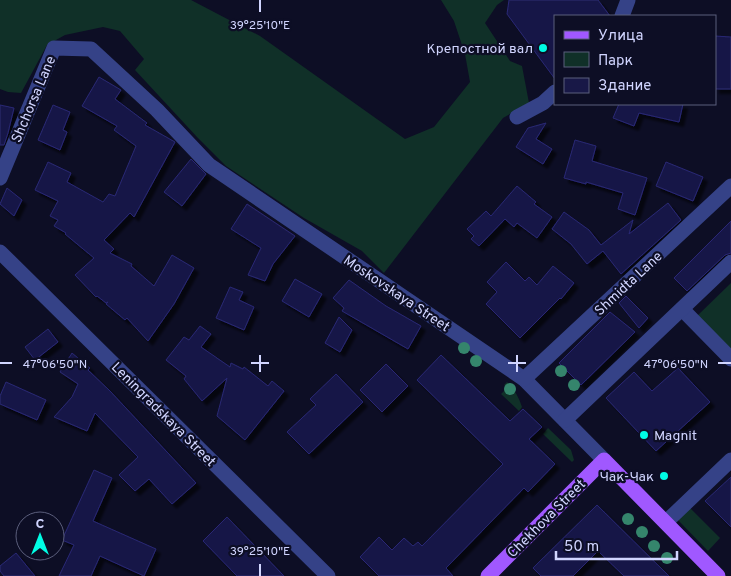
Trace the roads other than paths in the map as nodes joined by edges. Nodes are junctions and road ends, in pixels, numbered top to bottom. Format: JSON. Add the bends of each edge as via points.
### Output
{"nodes":[{"id":1,"x":628,"y":0,"type":"edge"},
{"id":2,"x":622,"y":15,"type":"edge"},
{"id":3,"x":54,"y":48,"type":"joint"},
{"id":4,"x":554,"y":93,"type":"edge"},
{"id":5,"x":517,"y":117,"type":"dead end"},
{"id":6,"x":0,"y":178,"type":"edge"},
{"id":7,"x":731,"y":186,"type":"edge"},
{"id":8,"x":0,"y":252,"type":"edge"},
{"id":9,"x":731,"y":262,"type":"edge"},
{"id":10,"x":682,"y":309,"type":"junction"},
{"id":11,"x":731,"y":359,"type":"edge"},
{"id":12,"x":524,"y":379,"type":"junction"},
{"id":13,"x":565,"y":420,"type":"junction"},
{"id":14,"x":604,"y":460,"type":"junction"},
{"id":15,"x":731,"y":460,"type":"edge"},
{"id":16,"x":666,"y":522,"type":"junction"},
{"id":17,"x":328,"y":576,"type":"edge"},
{"id":18,"x":488,"y":576,"type":"edge"},
{"id":19,"x":718,"y":576,"type":"edge"}],
"edges":[{"from":1,"to":2,"type":"street"},
{"from":3,"to":6,"type":"street","name":"Shchorsa Lane"},
{"from":3,"to":12,"type":"street","name":"Moskovskaya Street","via":[[91,49],[157,110],[209,165]]},
{"from":4,"to":5,"type":"street"},
{"from":7,"to":12,"type":"street","name":"Shmidta Lane"},
{"from":8,"to":17,"type":"street","name":"Leningradskaya Street"},
{"from":9,"to":10,"type":"street"},
{"from":10,"to":11,"type":"street"},
{"from":10,"to":13,"type":"street"},
{"from":12,"to":13,"type":"street","name":"Moskovskaya Street"},
{"from":13,"to":14,"type":"street","name":"Moskovskaya Street"},
{"from":14,"to":16,"type":"main road","name":"Moskovskaya Street"},
{"from":14,"to":18,"type":"main road","name":"Chekhova Street"},
{"from":15,"to":16,"type":"street"},
{"from":16,"to":19,"type":"main road","name":"Moskovskaya Street"}]}
